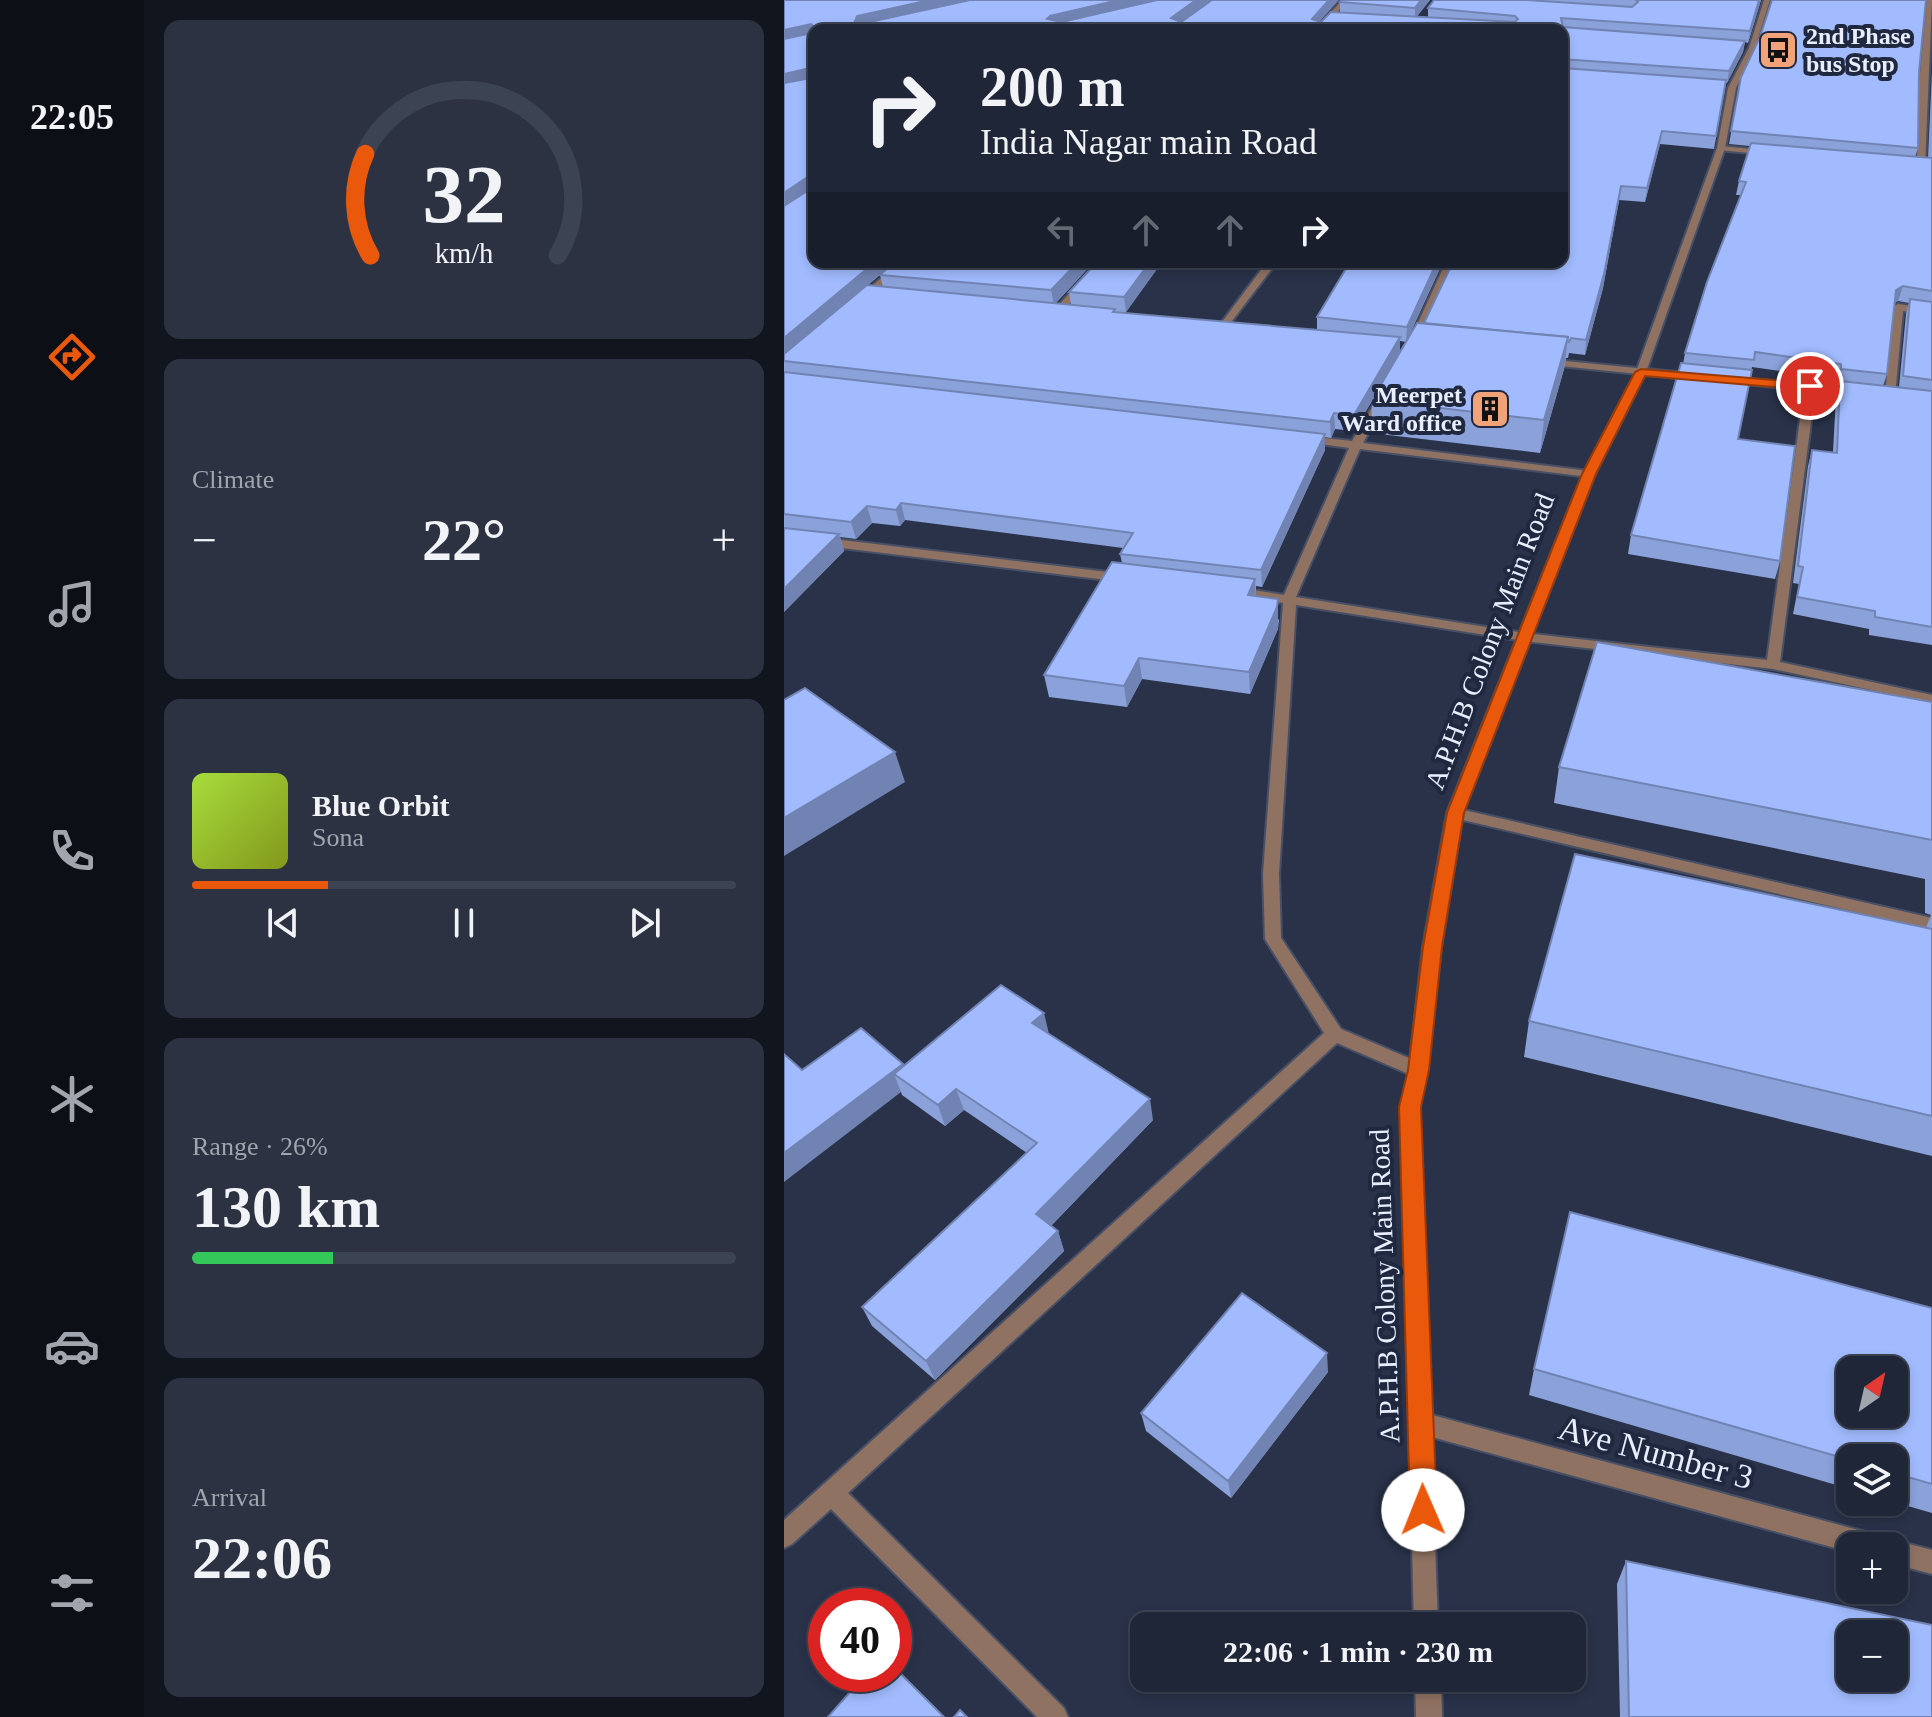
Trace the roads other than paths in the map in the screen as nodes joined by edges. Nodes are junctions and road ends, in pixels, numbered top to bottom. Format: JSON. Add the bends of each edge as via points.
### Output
{"nodes":[{"id":1,"x":1345,"y":0,"type":"edge"},
{"id":2,"x":1767,"y":0,"type":"edge"},
{"id":3,"x":1930,"y":0,"type":"edge"},
{"id":4,"x":1329,"y":18,"type":"junction"},
{"id":5,"x":1344,"y":19,"type":"edge"},
{"id":6,"x":1324,"y":24,"type":"edge"},
{"id":7,"x":1930,"y":26,"type":"edge"},
{"id":8,"x":1928,"y":84,"type":"edge"},
{"id":9,"x":1721,"y":148,"type":"junction"},
{"id":10,"x":1782,"y":154,"type":"edge"},
{"id":11,"x":1905,"y":165,"type":"edge"},
{"id":12,"x":1921,"y":166,"type":"junction"},
{"id":13,"x":1932,"y":168,"type":"edge"},
{"id":14,"x":898,"y":268,"type":"edge"},
{"id":15,"x":1098,"y":268,"type":"edge"},
{"id":16,"x":1267,"y":268,"type":"edge"},
{"id":17,"x":1448,"y":268,"type":"edge"},
{"id":18,"x":867,"y":294,"type":"junction"},
{"id":19,"x":882,"y":296,"type":"edge"},
{"id":20,"x":855,"y":305,"type":"edge"},
{"id":21,"x":1045,"y":309,"type":"edge"},
{"id":22,"x":1059,"y":310,"type":"junction"},
{"id":23,"x":1074,"y":312,"type":"edge"},
{"id":24,"x":1932,"y":312,"type":"edge"},
{"id":25,"x":1207,"y":326,"type":"edge"},
{"id":26,"x":1222,"y":328,"type":"junction"},
{"id":27,"x":1238,"y":329,"type":"edge"},
{"id":28,"x":1427,"y":350,"type":"edge"},
{"id":29,"x":1534,"y":361,"type":"edge"},
{"id":30,"x":1641,"y":372,"type":"junction"},
{"id":31,"x":1703,"y":378,"type":"edge"},
{"id":32,"x":1718,"y":379,"type":"edge"},
{"id":33,"x":1810,"y":386,"type":"junction"},
{"id":34,"x":1387,"y":390,"type":"edge"},
{"id":35,"x":1890,"y":396,"type":"junction"},
{"id":36,"x":1904,"y":398,"type":"edge"},
{"id":37,"x":1292,"y":438,"type":"edge"},
{"id":38,"x":1356,"y":445,"type":"junction"},
{"id":39,"x":1589,"y":474,"type":"junction"},
{"id":40,"x":784,"y":537,"type":"edge"},
{"id":41,"x":1132,"y":578,"type":"edge"},
{"id":42,"x":1227,"y":590,"type":"edge"},
{"id":43,"x":1290,"y":597,"type":"junction"},
{"id":44,"x":1524,"y":637,"type":"junction"},
{"id":45,"x":1773,"y":665,"type":"junction"},
{"id":46,"x":1932,"y":699,"type":"edge"},
{"id":47,"x":1455,"y":813,"type":"junction"},
{"id":48,"x":1932,"y":924,"type":"edge"},
{"id":49,"x":1335,"y":1034,"type":"junction"},
{"id":50,"x":1418,"y":1070,"type":"junction"},
{"id":51,"x":1421,"y":1423,"type":"junction"},
{"id":52,"x":832,"y":1494,"type":"junction"},
{"id":53,"x":784,"y":1536,"type":"edge"},
{"id":54,"x":1836,"y":1536,"type":"edge"},
{"id":55,"x":1908,"y":1556,"type":"edge"},
{"id":56,"x":1932,"y":1562,"type":"edge"},
{"id":57,"x":1426,"y":1612,"type":"edge"},
{"id":58,"x":1428,"y":1692,"type":"edge"},
{"id":59,"x":1055,"y":1717,"type":"edge"},
{"id":60,"x":1429,"y":1717,"type":"edge"}],
"edges":[{"from":1,"to":4,"type":"street"},
{"from":2,"to":9,"type":"street","name":"A.P.H.B Colony Main Road","via":[[1725,88]]},
{"from":3,"to":7,"type":"street"},
{"from":4,"to":5,"type":"street"},
{"from":4,"to":6,"type":"street"},
{"from":7,"to":8,"type":"street"},
{"from":8,"to":12,"type":"street"},
{"from":9,"to":10,"type":"street"},
{"from":9,"to":30,"type":"street","name":"A.P.H.B Colony Main Road"},
{"from":11,"to":12,"type":"street"},
{"from":12,"to":13,"type":"street"},
{"from":14,"to":18,"type":"street"},
{"from":15,"to":22,"type":"street"},
{"from":16,"to":26,"type":"street"},
{"from":17,"to":28,"type":"street","via":[[1411,348]]},
{"from":18,"to":19,"type":"street"},
{"from":18,"to":20,"type":"street"},
{"from":21,"to":22,"type":"street"},
{"from":22,"to":23,"type":"street"},
{"from":24,"to":35,"type":"street","via":[[1898,307]]},
{"from":25,"to":26,"type":"street"},
{"from":26,"to":27,"type":"street"},
{"from":29,"to":30,"type":"street"},
{"from":30,"to":31,"type":"street"},
{"from":30,"to":39,"type":"street","name":"A.P.H.B Colony Main Road"},
{"from":32,"to":33,"type":"street"},
{"from":33,"to":35,"type":"street"},
{"from":33,"to":45,"type":"street"},
{"from":34,"to":38,"type":"street"},
{"from":35,"to":36,"type":"street"},
{"from":37,"to":38,"type":"street"},
{"from":38,"to":39,"type":"street"},
{"from":38,"to":43,"type":"street"},
{"from":39,"to":44,"type":"street","name":"A.P.H.B Colony Main Road"},
{"from":40,"to":41,"type":"street"},
{"from":42,"to":43,"type":"street"},
{"from":43,"to":44,"type":"street"},
{"from":43,"to":49,"type":"street","via":[[1271,874],[1273,939]]},
{"from":44,"to":45,"type":"street"},
{"from":44,"to":47,"type":"street","name":"A.P.H.B Colony Main Road"},
{"from":45,"to":46,"type":"street"},
{"from":47,"to":48,"type":"street"},
{"from":47,"to":50,"type":"street","name":"A.P.H.B Colony Main Road"},
{"from":49,"to":50,"type":"street"},
{"from":49,"to":52,"type":"street"},
{"from":50,"to":51,"type":"street","name":"A.P.H.B Colony Main Road","via":[[1410,1107]]},
{"from":51,"to":54,"type":"street","name":"Ave Number 3"},
{"from":51,"to":57,"type":"street","name":"A.P.H.B Colony Main Road"},
{"from":52,"to":53,"type":"street"},
{"from":52,"to":59,"type":"street"},
{"from":55,"to":56,"type":"street"},
{"from":58,"to":60,"type":"street"}]}
